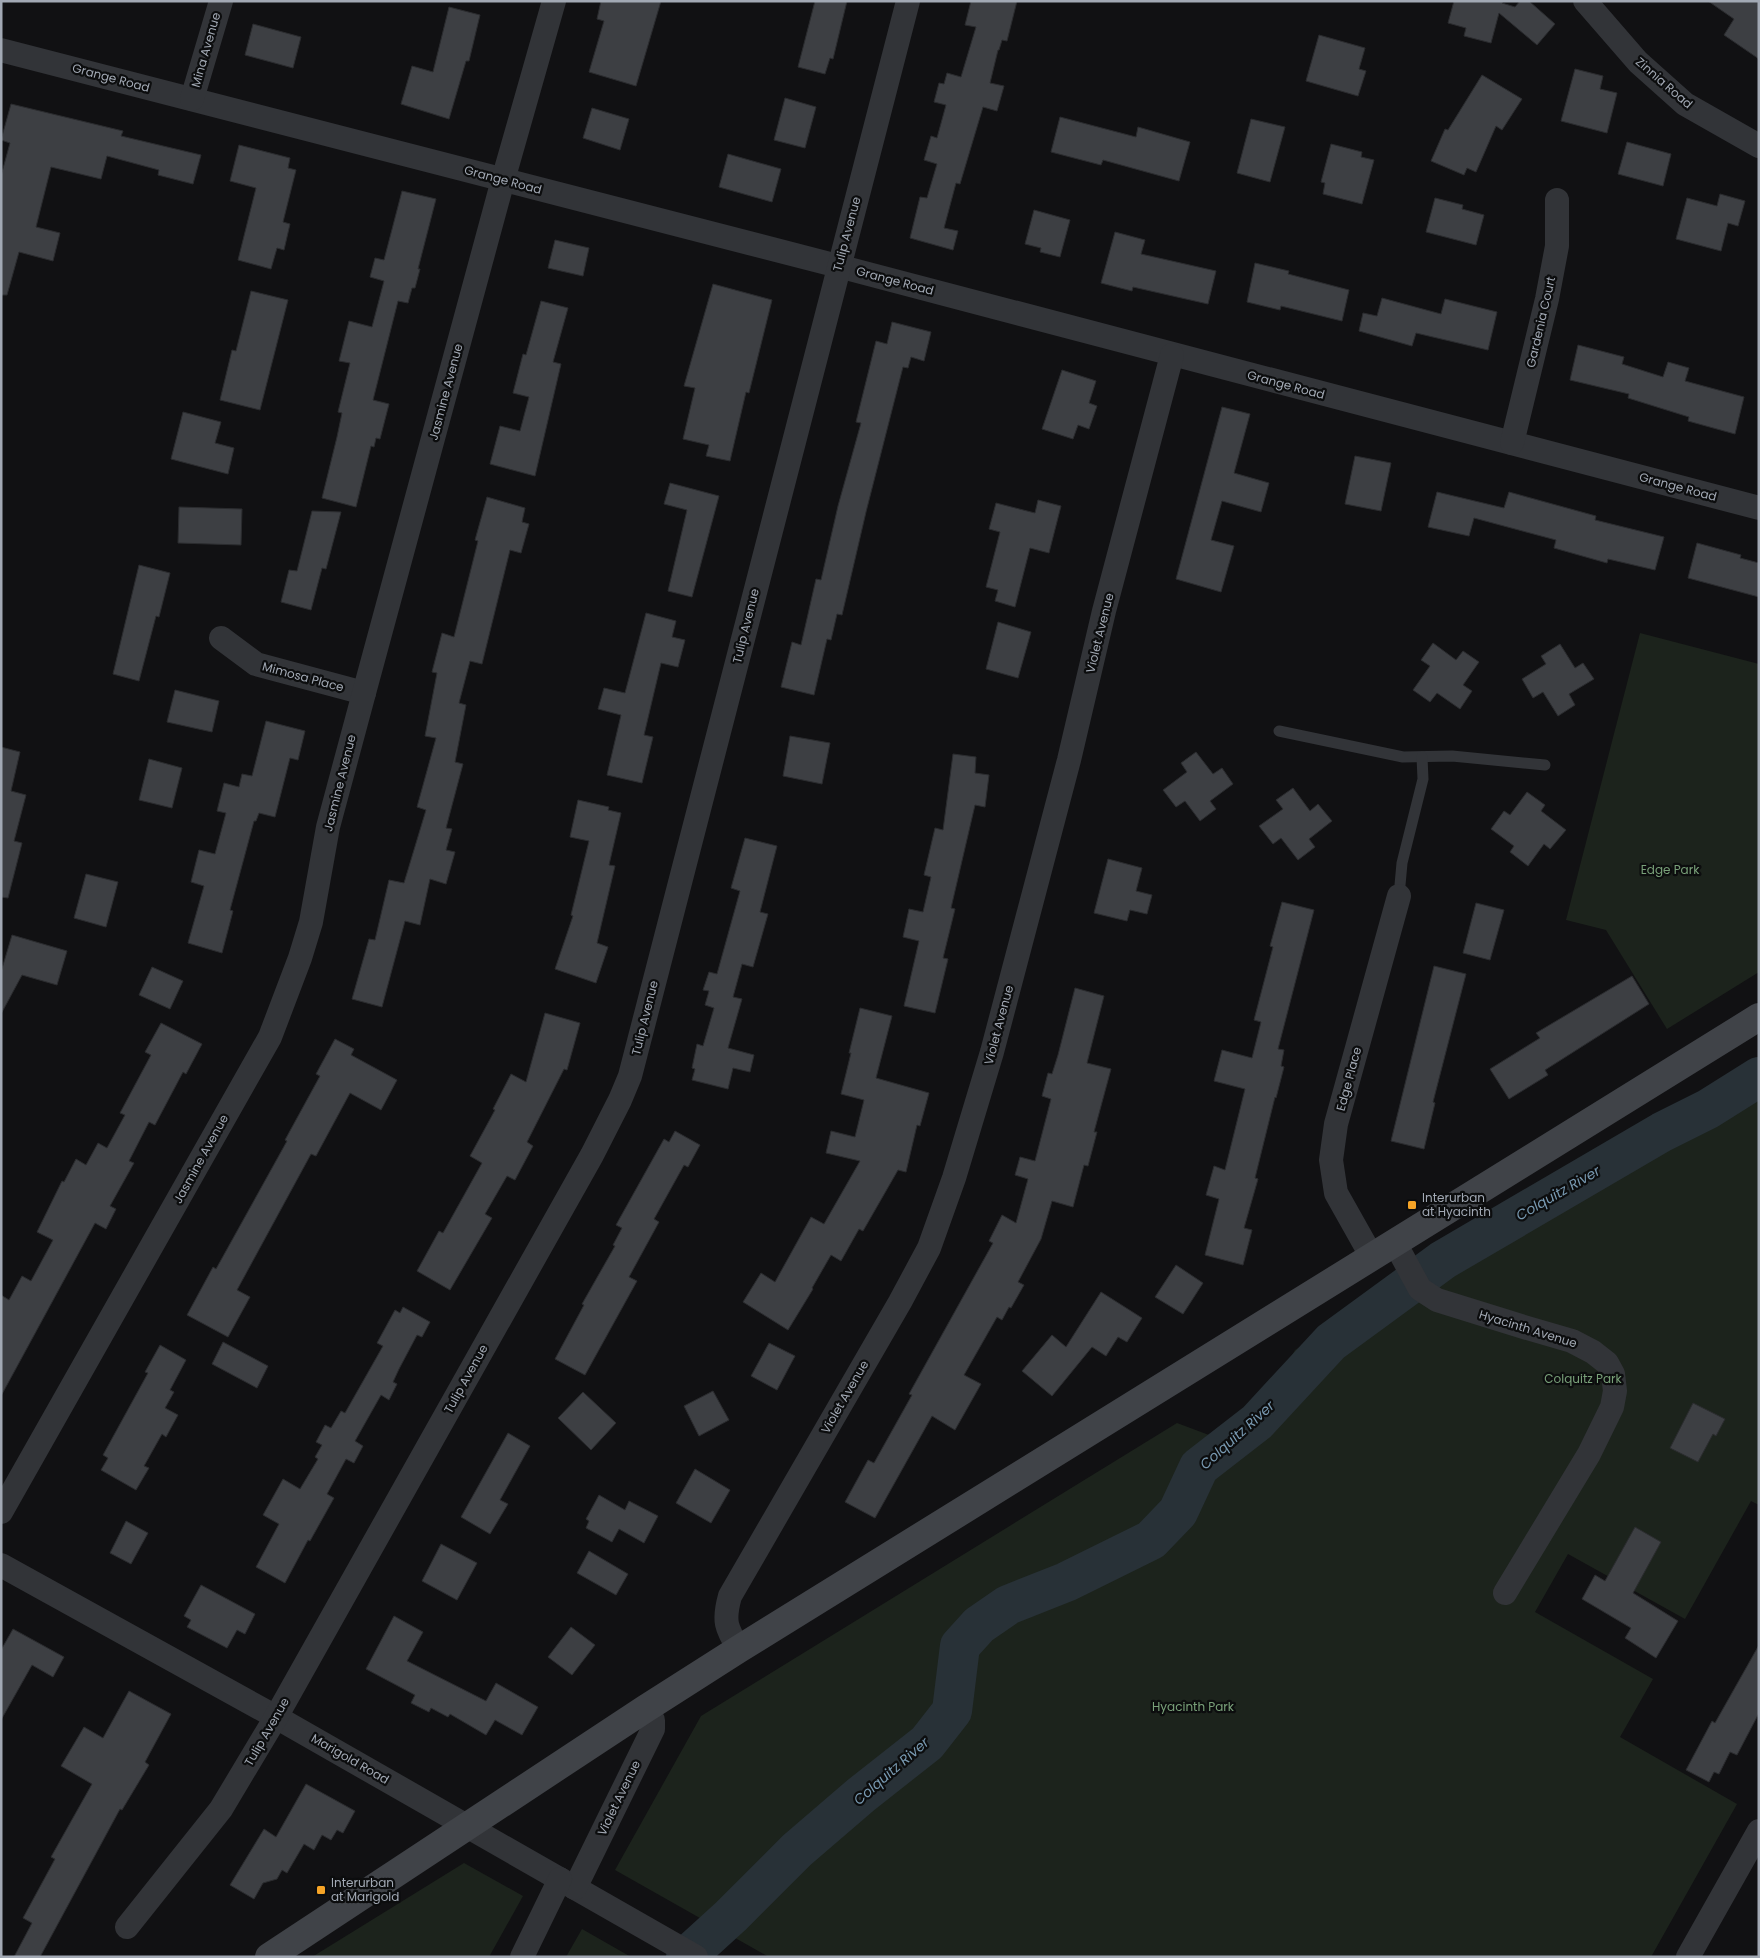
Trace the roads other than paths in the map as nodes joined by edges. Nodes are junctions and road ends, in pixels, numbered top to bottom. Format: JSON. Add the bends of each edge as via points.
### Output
{"nodes":[{"id":1,"x":220,"y":1,"type":"edge"},
{"id":2,"x":554,"y":1,"type":"edge"},
{"id":3,"x":908,"y":1,"type":"edge"},
{"id":4,"x":1594,"y":4,"type":"edge"},
{"id":5,"x":1,"y":50,"type":"edge"},
{"id":6,"x":192,"y":99,"type":"junction"},
{"id":7,"x":1759,"y":146,"type":"edge"},
{"id":8,"x":503,"y":180,"type":"junction"},
{"id":9,"x":1557,"y":200,"type":"dead end"},
{"id":10,"x":838,"y":266,"type":"junction"},
{"id":11,"x":1172,"y":355,"type":"junction"},
{"id":12,"x":1512,"y":444,"type":"junction"},
{"id":13,"x":1759,"y":508,"type":"edge"},
{"id":14,"x":221,"y":638,"type":"dead end"},
{"id":15,"x":364,"y":693,"type":"junction"},
{"id":16,"x":1279,"y":730,"type":"dead end"},
{"id":17,"x":1422,"y":757,"type":"junction"},
{"id":18,"x":1545,"y":765,"type":"dead end"},
{"id":19,"x":1399,"y":896,"type":"joint"},
{"id":20,"x":1759,"y":1017,"type":"edge"},
{"id":21,"x":1384,"y":1250,"type":"junction"},
{"id":22,"x":1,"y":1512,"type":"edge"},
{"id":23,"x":1,"y":1565,"type":"edge"},
{"id":24,"x":1505,"y":1593,"type":"dead end"},
{"id":25,"x":739,"y":1649,"type":"junction"},
{"id":26,"x":646,"y":1708,"type":"junction"},
{"id":27,"x":276,"y":1717,"type":"junction"},
{"id":28,"x":468,"y":1826,"type":"junction"},
{"id":29,"x":1759,"y":1831,"type":"edge"},
{"id":30,"x":568,"y":1884,"type":"junction"},
{"id":31,"x":127,"y":1926,"type":"dead end"},
{"id":32,"x":690,"y":1953,"type":"edge"},
{"id":33,"x":269,"y":1957,"type":"edge"},
{"id":34,"x":522,"y":1957,"type":"edge"},
{"id":35,"x":1688,"y":1957,"type":"edge"}],
"edges":[{"from":1,"to":6,"type":"street","name":"Mina Avenue"},
{"from":2,"to":8,"type":"street","name":"Jasmine Avenue"},
{"from":3,"to":10,"type":"street","name":"Tulip Avenue"},
{"from":4,"to":7,"type":"street","name":"Zinnia Road","via":[[1638,62],[1684,104]]},
{"from":5,"to":6,"type":"street","name":"Grange Road"},
{"from":6,"to":8,"type":"street","name":"Grange Road"},
{"from":8,"to":10,"type":"street","name":"Grange Road"},
{"from":8,"to":15,"type":"street","name":"Jasmine Avenue"},
{"from":9,"to":12,"type":"street","name":"Gardenia Court","via":[[1557,246]]},
{"from":10,"to":11,"type":"street","name":"Grange Road"},
{"from":10,"to":27,"type":"street","name":"Tulip Avenue","via":[[630,1076],[587,1163]]},
{"from":11,"to":12,"type":"street","name":"Grange Road"},
{"from":11,"to":25,"type":"street","name":"Violet Avenue","via":[[992,1052],[954,1178],[928,1248],[900,1302],[730,1596],[724,1614],[727,1629]]},
{"from":12,"to":13,"type":"street","name":"Grange Road"},
{"from":14,"to":15,"type":"street","name":"Mimosa Place","via":[[256,664]]},
{"from":15,"to":22,"type":"street","name":"Jasmine Avenue","via":[[328,827],[311,922],[270,1037]]},
{"from":16,"to":17,"type":"lane","via":[[1403,758]]},
{"from":17,"to":18,"type":"lane","via":[[1452,756]]},
{"from":17,"to":19,"type":"lane","via":[[1423,779],[1402,863]]},
{"from":19,"to":21,"type":"street","name":"Edge Place","via":[[1336,1124],[1331,1160],[1336,1192]]},
{"from":20,"to":21,"type":"main road"},
{"from":21,"to":24,"type":"street","name":"Hyacinth Avenue","via":[[1437,1300],[1572,1341],[1607,1362],[1612,1374],[1615,1391],[1612,1408],[1589,1454]]},
{"from":21,"to":25,"type":"main road"},
{"from":23,"to":27,"type":"street","name":"Marigold Road"},
{"from":25,"to":26,"type":"main road"},
{"from":26,"to":28,"type":"main road"},
{"from":26,"to":30,"type":"street","name":"Violet Avenue","via":[[653,1720],[653,1729]]},
{"from":27,"to":28,"type":"street","name":"Marigold Road"},
{"from":27,"to":31,"type":"street","name":"Tulip Avenue","via":[[221,1809]]},
{"from":28,"to":30,"type":"street","name":"Marigold Road"},
{"from":28,"to":33,"type":"main road"},
{"from":29,"to":35,"type":"street"},
{"from":30,"to":32,"type":"street","name":"Marigold Road"},
{"from":30,"to":34,"type":"street","name":"Violet Avenue"}]}
